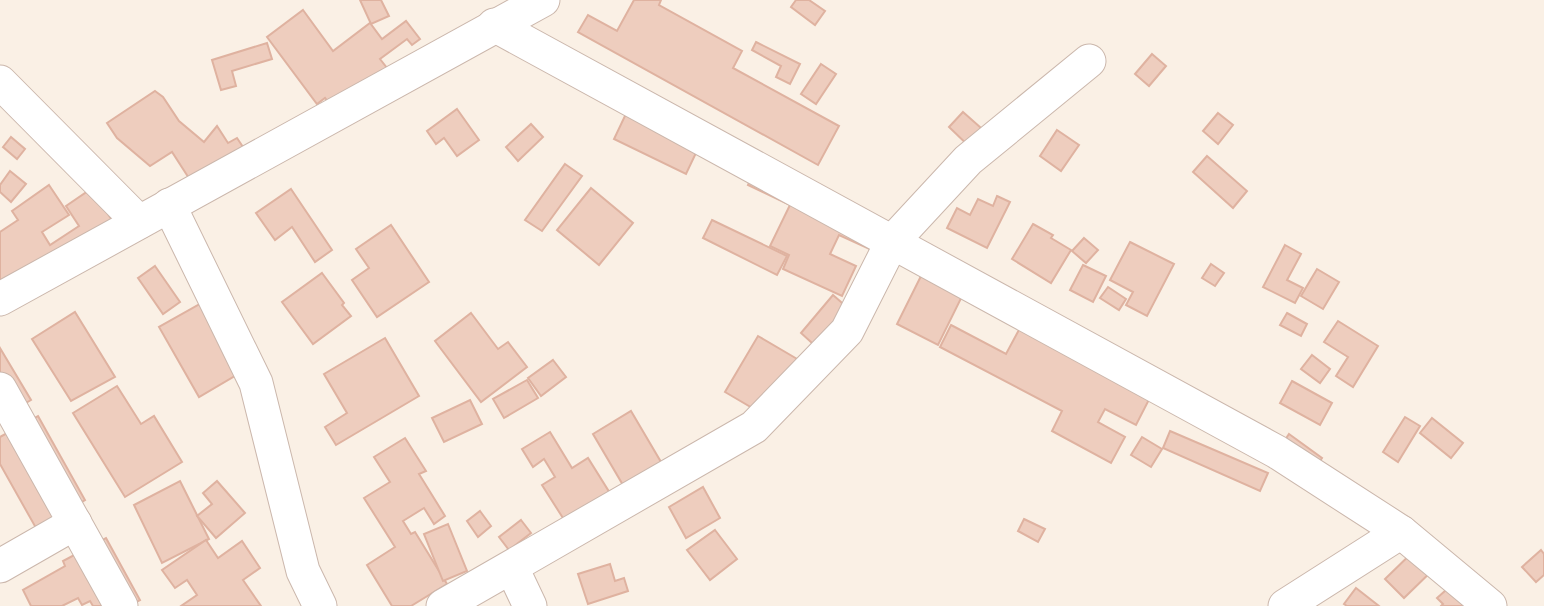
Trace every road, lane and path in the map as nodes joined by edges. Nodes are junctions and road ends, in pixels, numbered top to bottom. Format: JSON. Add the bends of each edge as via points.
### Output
{"nodes":[{"id":1,"x":543,"y":0,"type":"edge"},
{"id":2,"x":494,"y":25,"type":"junction"},
{"id":3,"x":1089,"y":61,"type":"dead end"},
{"id":4,"x":0,"y":82,"type":"edge"},
{"id":5,"x":169,"y":205,"type":"junction"},
{"id":6,"x":139,"y":222,"type":"junction"},
{"id":7,"x":892,"y":242,"type":"junction"},
{"id":8,"x":0,"y":299,"type":"edge"},
{"id":9,"x":0,"y":389,"type":"edge"},
{"id":10,"x":75,"y":523,"type":"junction"},
{"id":11,"x":1401,"y":532,"type":"junction"},
{"id":12,"x":0,"y":566,"type":"edge"},
{"id":13,"x":512,"y":568,"type":"junction"},
{"id":14,"x":121,"y":606,"type":"edge"},
{"id":15,"x":320,"y":606,"type":"edge"},
{"id":16,"x":443,"y":606,"type":"edge"},
{"id":17,"x":530,"y":606,"type":"edge"},
{"id":18,"x":1285,"y":606,"type":"edge"},
{"id":19,"x":1490,"y":606,"type":"edge"}],
"edges":[{"from":1,"to":2,"type":"street"},
{"from":2,"to":5,"type":"street"},
{"from":2,"to":7,"type":"street"},
{"from":3,"to":7,"type":"street","via":[[968,160]]},
{"from":4,"to":6,"type":"street"},
{"from":5,"to":6,"type":"street"},
{"from":5,"to":15,"type":"street","via":[[256,383],[303,571]]},
{"from":6,"to":8,"type":"street"},
{"from":7,"to":11,"type":"street","via":[[1277,452]]},
{"from":7,"to":13,"type":"street","via":[[847,331],[754,427]]},
{"from":9,"to":10,"type":"street"},
{"from":10,"to":12,"type":"street"},
{"from":10,"to":14,"type":"street"},
{"from":11,"to":18,"type":"street"},
{"from":11,"to":19,"type":"street"},
{"from":13,"to":16,"type":"street"},
{"from":13,"to":17,"type":"street"}]}
